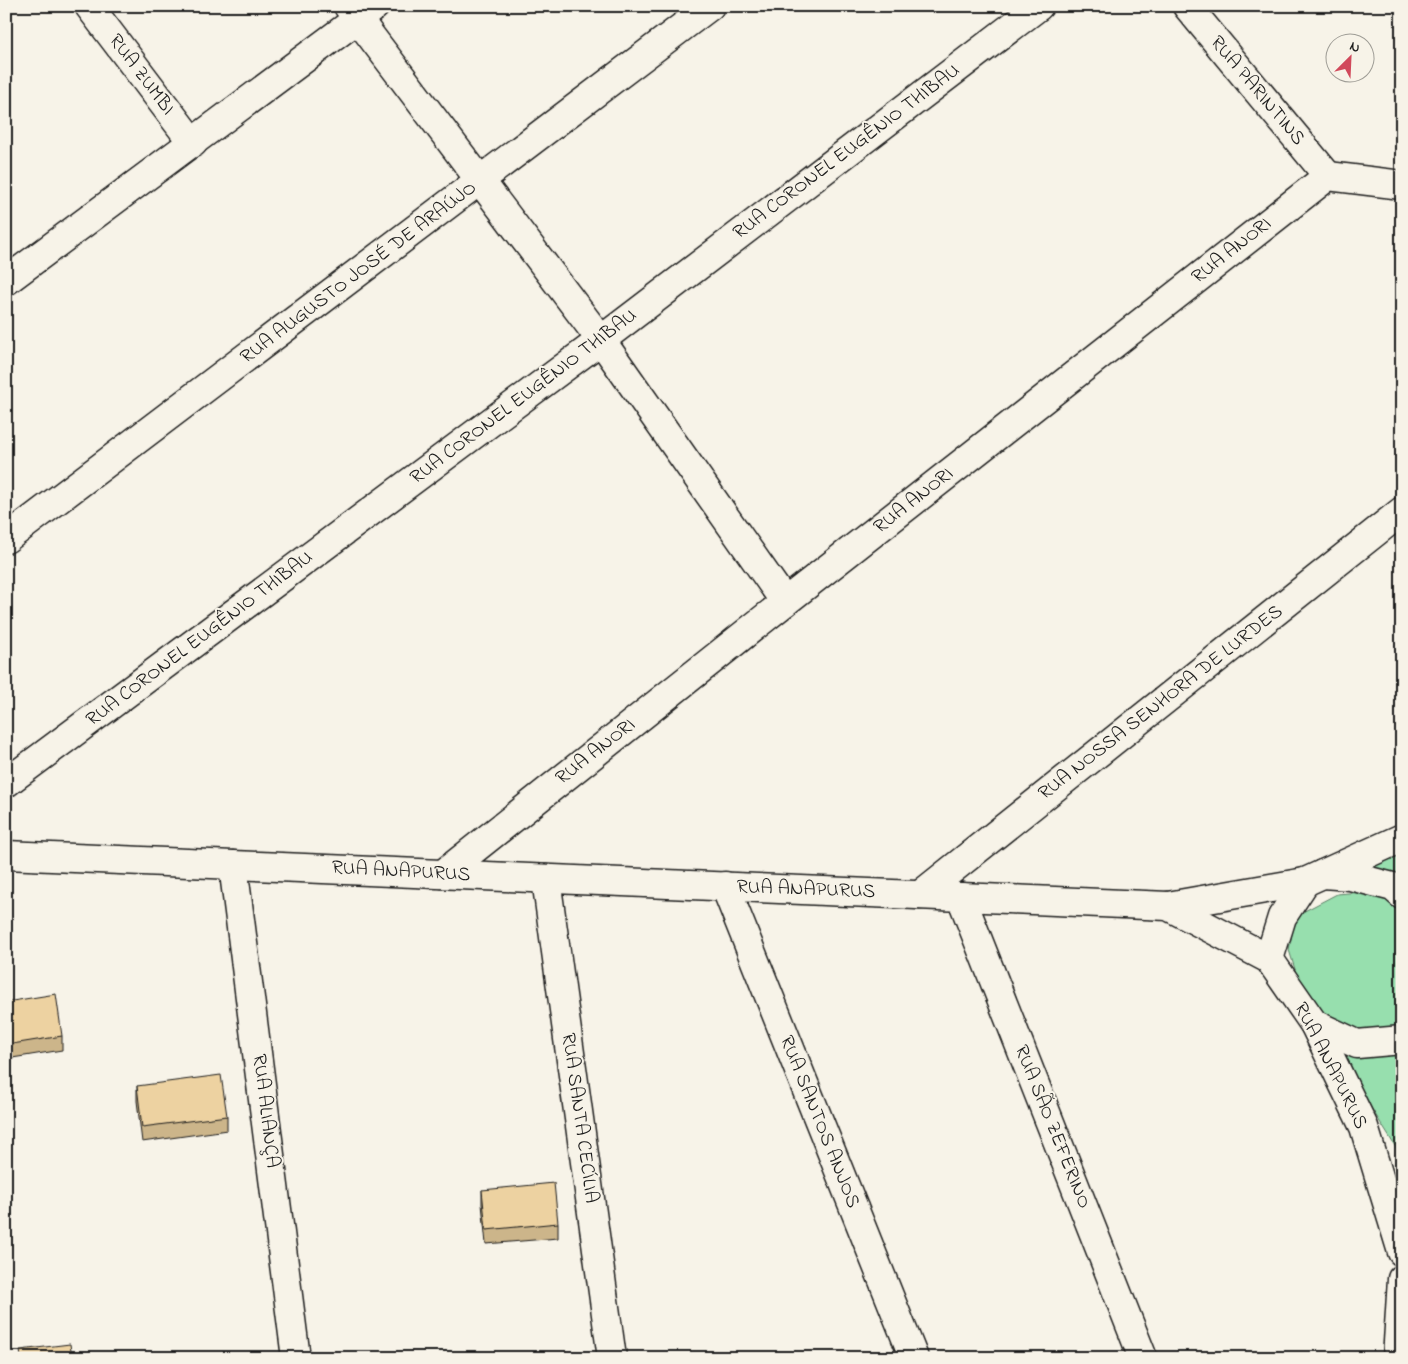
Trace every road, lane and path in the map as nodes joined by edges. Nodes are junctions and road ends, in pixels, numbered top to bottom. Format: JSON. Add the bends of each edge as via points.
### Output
{"nodes":[{"id":1,"x":89,"y":6,"type":"edge"},
{"id":2,"x":710,"y":6,"type":"edge"},
{"id":3,"x":1039,"y":6,"type":"edge"},
{"id":4,"x":1187,"y":6,"type":"edge"},
{"id":5,"x":361,"y":11,"type":"edge"},
{"id":6,"x":193,"y":143,"type":"junction"},
{"id":7,"x":1328,"y":176,"type":"junction"},
{"id":8,"x":481,"y":181,"type":"junction"},
{"id":9,"x":1402,"y":185,"type":"edge"},
{"id":10,"x":6,"y":281,"type":"edge"},
{"id":11,"x":601,"y":340,"type":"junction"},
{"id":12,"x":1402,"y":512,"type":"edge"},
{"id":13,"x":6,"y":539,"type":"edge"},
{"id":14,"x":785,"y":602,"type":"junction"},
{"id":15,"x":6,"y":783,"type":"edge"},
{"id":16,"x":1402,"y":838,"type":"edge"},
{"id":17,"x":6,"y":855,"type":"edge"},
{"id":18,"x":233,"y":865,"type":"junction"},
{"id":19,"x":443,"y":874,"type":"junction"},
{"id":20,"x":546,"y":878,"type":"junction"},
{"id":21,"x":1312,"y":878,"type":"junction"},
{"id":22,"x":725,"y":886,"type":"junction"},
{"id":23,"x":920,"y":895,"type":"junction"},
{"id":24,"x":1402,"y":895,"type":"edge"},
{"id":25,"x":961,"y":897,"type":"junction"},
{"id":26,"x":1168,"y":906,"type":"junction"},
{"id":27,"x":1269,"y":959,"type":"junction"},
{"id":28,"x":1314,"y":1024,"type":"junction"},
{"id":29,"x":1402,"y":1040,"type":"edge"},
{"id":30,"x":1402,"y":1252,"type":"edge"},
{"id":31,"x":1402,"y":1279,"type":"edge"},
{"id":32,"x":296,"y":1358,"type":"edge"},
{"id":33,"x":612,"y":1358,"type":"edge"},
{"id":34,"x":914,"y":1358,"type":"edge"},
{"id":35,"x":1144,"y":1358,"type":"edge"},
{"id":36,"x":1397,"y":1358,"type":"edge"}],
"edges":[{"from":1,"to":6,"type":"street","name":"RUA ZUMBI"},
{"from":2,"to":8,"type":"street","name":"RUA AUGUSTO JOSÉ DE ARAÚJO"},
{"from":3,"to":11,"type":"street","name":"RUA CORONEL EUGÊNIO THIBAU"},
{"from":4,"to":7,"type":"street","name":"RUA PARINTINS"},
{"from":5,"to":6,"type":"street"},
{"from":5,"to":8,"type":"street"},
{"from":6,"to":10,"type":"street"},
{"from":7,"to":9,"type":"street"},
{"from":7,"to":14,"type":"street","name":"RUA ANORI"},
{"from":8,"to":11,"type":"street"},
{"from":8,"to":13,"type":"street","name":"RUA AUGUSTO JOSÉ DE ARAÚJO"},
{"from":11,"to":14,"type":"street"},
{"from":11,"to":15,"type":"street","name":"RUA CORONEL EUGÊNIO THIBAU"},
{"from":12,"to":23,"type":"street","name":"RUA NOSSA SENHORA DE LURDES"},
{"from":14,"to":19,"type":"street","name":"RUA ANORI"},
{"from":16,"to":21,"type":"street"},
{"from":17,"to":18,"type":"street","name":"RUA ANAPURUS"},
{"from":18,"to":19,"type":"street","name":"RUA ANAPURUS"},
{"from":18,"to":32,"type":"street","name":"RUA ALIANÇA"},
{"from":19,"to":20,"type":"street","name":"RUA ANAPURUS"},
{"from":20,"to":22,"type":"street","name":"RUA ANAPURUS"},
{"from":20,"to":33,"type":"street","name":"RUA SANTA CECÍLIA"},
{"from":21,"to":24,"type":"street","via":[[1350,876],[1393,887]]},
{"from":21,"to":26,"type":"street"},
{"from":21,"to":27,"type":"street","via":[[1282,917]]},
{"from":22,"to":23,"type":"street","name":"RUA ANAPURUS"},
{"from":22,"to":34,"type":"street","name":"RUA SANTOS ANJOS"},
{"from":23,"to":25,"type":"street","name":"RUA ANAPURUS"},
{"from":25,"to":26,"type":"street","name":"RUA ANAPURUS"},
{"from":25,"to":35,"type":"street","name":"RUA SÃO ZEFERINO"},
{"from":26,"to":27,"type":"street","name":"RUA ANAPURUS"},
{"from":27,"to":28,"type":"street","name":"RUA ANAPURUS"},
{"from":28,"to":29,"type":"street","via":[[1357,1044]]},
{"from":28,"to":30,"type":"street","name":"RUA ANAPURUS","via":[[1364,1128]]},
{"from":31,"to":36,"type":"street"}]}
